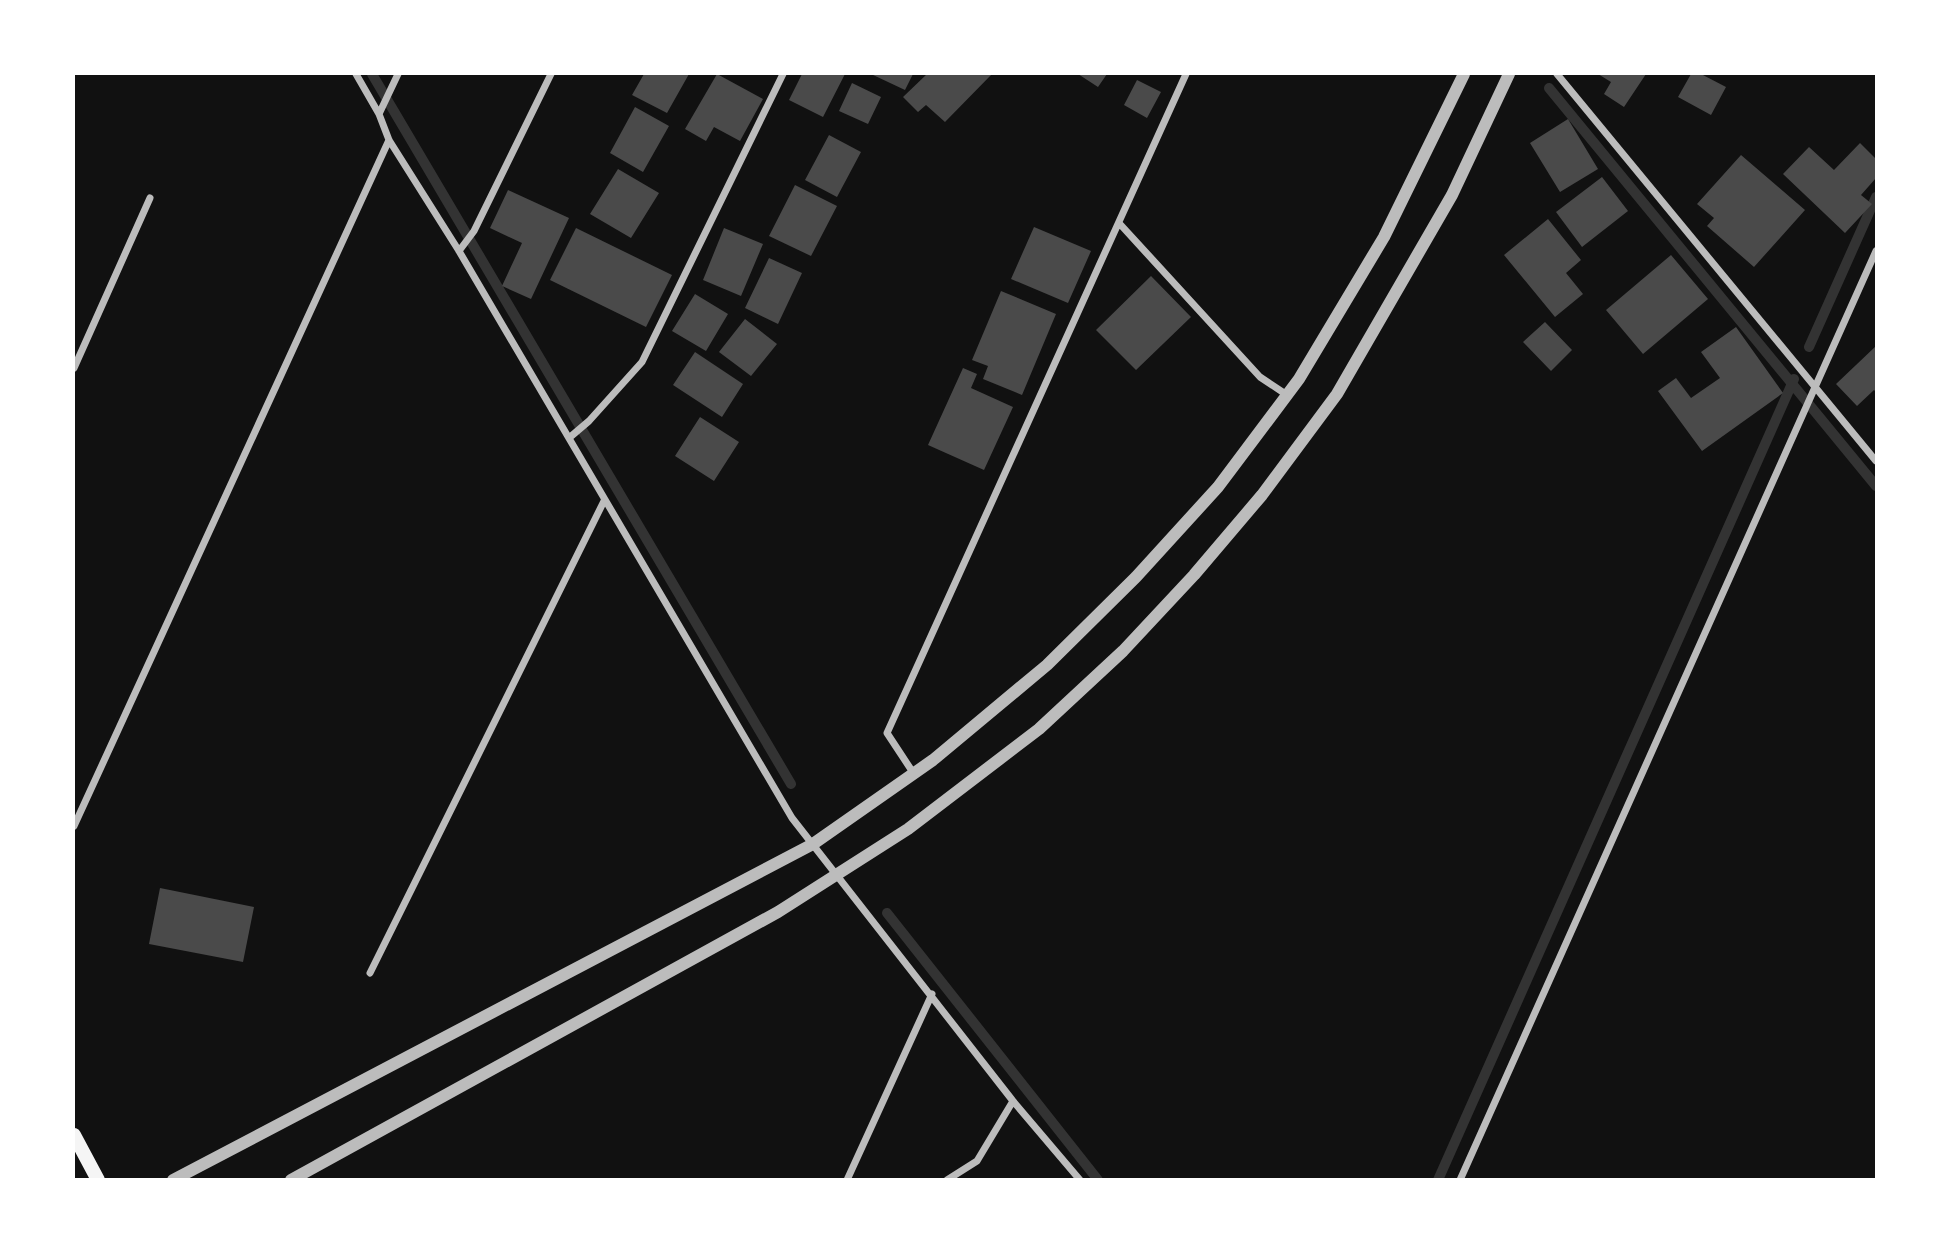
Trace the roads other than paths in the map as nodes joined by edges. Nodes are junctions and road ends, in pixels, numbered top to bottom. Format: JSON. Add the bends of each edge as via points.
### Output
{"nodes":[{"id":1,"x":356,"y":74,"type":"edge"},
{"id":2,"x":398,"y":74,"type":"edge"},
{"id":3,"x":551,"y":74,"type":"edge"},
{"id":4,"x":783,"y":74,"type":"edge"},
{"id":5,"x":1186,"y":74,"type":"edge"},
{"id":6,"x":1464,"y":74,"type":"edge"},
{"id":7,"x":1509,"y":74,"type":"edge"},
{"id":8,"x":1557,"y":74,"type":"edge"},
{"id":9,"x":379,"y":114,"type":"junction"},
{"id":10,"x":389,"y":140,"type":"junction"},
{"id":11,"x":150,"y":198,"type":"dead end"},
{"id":12,"x":1119,"y":223,"type":"junction"},
{"id":13,"x":461,"y":248,"type":"junction"},
{"id":14,"x":1877,"y":251,"type":"edge"},
{"id":15,"x":74,"y":368,"type":"edge"},
{"id":16,"x":1816,"y":388,"type":"junction"},
{"id":17,"x":1287,"y":394,"type":"junction"},
{"id":18,"x":572,"y":435,"type":"junction"},
{"id":19,"x":1877,"y":461,"type":"edge"},
{"id":20,"x":604,"y":501,"type":"junction"},
{"id":21,"x":914,"y":774,"type":"junction"},
{"id":22,"x":74,"y":826,"type":"edge"},
{"id":23,"x":813,"y":845,"type":"junction"},
{"id":24,"x":839,"y":876,"type":"junction"},
{"id":25,"x":370,"y":973,"type":"dead end"},
{"id":26,"x":932,"y":994,"type":"junction"},
{"id":27,"x":1013,"y":1101,"type":"junction"},
{"id":28,"x":74,"y":1135,"type":"edge"},
{"id":29,"x":99,"y":1180,"type":"edge"},
{"id":30,"x":173,"y":1180,"type":"edge"},
{"id":31,"x":291,"y":1180,"type":"edge"},
{"id":32,"x":847,"y":1180,"type":"edge"},
{"id":33,"x":947,"y":1180,"type":"edge"},
{"id":34,"x":1080,"y":1180,"type":"edge"},
{"id":35,"x":1460,"y":1180,"type":"edge"}],
"edges":[{"from":1,"to":9,"type":"street"},
{"from":2,"to":9,"type":"street"},
{"from":3,"to":13,"type":"street","via":[[474,231]]},
{"from":4,"to":18,"type":"street","via":[[642,362]]},
{"from":5,"to":12,"type":"street"},
{"from":6,"to":17,"type":"street","via":[[1384,237]]},
{"from":7,"to":24,"type":"street","via":[[1452,195],[1401,288],[1337,394],[1262,495],[1123,651],[1039,729]]},
{"from":8,"to":16,"type":"street"},
{"from":9,"to":10,"type":"street"},
{"from":10,"to":13,"type":"street"},
{"from":10,"to":22,"type":"street"},
{"from":11,"to":15,"type":"street"},
{"from":12,"to":17,"type":"street","via":[[1260,377]]},
{"from":12,"to":21,"type":"street","via":[[887,733]]},
{"from":13,"to":18,"type":"street"},
{"from":14,"to":16,"type":"street"},
{"from":16,"to":19,"type":"street"},
{"from":16,"to":35,"type":"street"},
{"from":17,"to":21,"type":"street","via":[[1218,487],[1136,577],[1047,665]]},
{"from":18,"to":20,"type":"street"},
{"from":20,"to":23,"type":"street","via":[[792,818]]},
{"from":20,"to":25,"type":"street"},
{"from":21,"to":23,"type":"street"},
{"from":23,"to":24,"type":"street"},
{"from":23,"to":30,"type":"street"},
{"from":24,"to":26,"type":"street"},
{"from":24,"to":31,"type":"street"},
{"from":26,"to":27,"type":"street"},
{"from":26,"to":32,"type":"street"},
{"from":27,"to":33,"type":"street","via":[[977,1161]]},
{"from":27,"to":34,"type":"street"},
{"from":28,"to":29,"type":"main road"}]}
